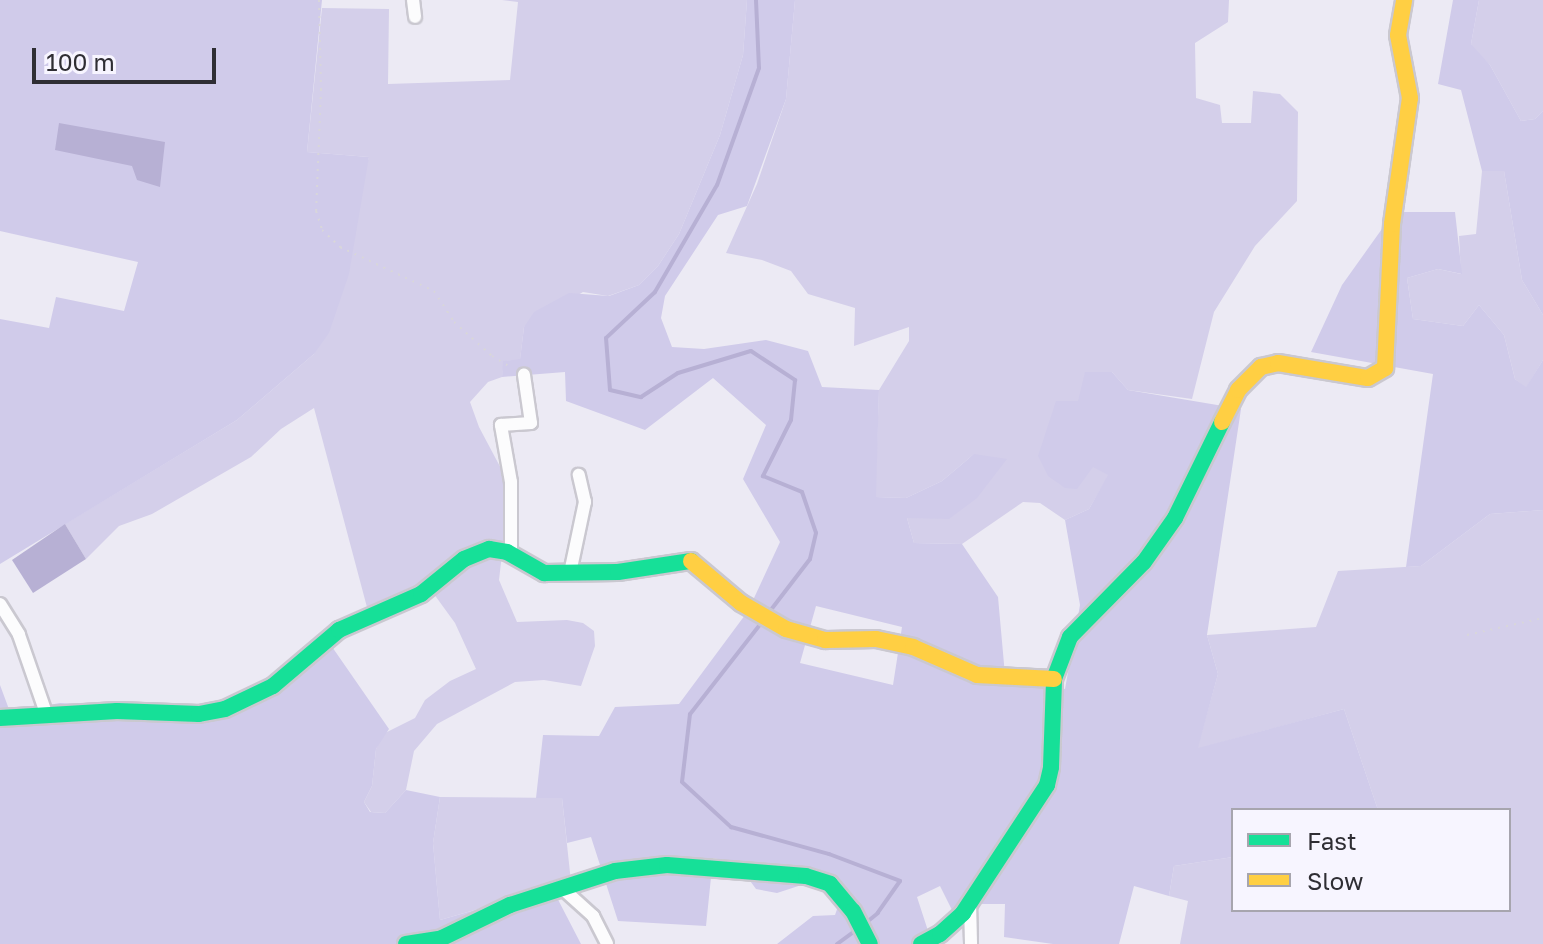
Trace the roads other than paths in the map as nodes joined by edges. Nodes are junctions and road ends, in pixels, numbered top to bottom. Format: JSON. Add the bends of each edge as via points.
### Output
{"nodes":[{"id":1,"x":413,"y":0,"type":"edge"},
{"id":2,"x":1404,"y":0,"type":"edge"},
{"id":3,"x":415,"y":17,"type":"dead end"},
{"id":4,"x":524,"y":375,"type":"road end"},
{"id":5,"x":579,"y":475,"type":"dead end"},
{"id":6,"x":511,"y":554,"type":"junction"},
{"id":7,"x":570,"y":573,"type":"junction"},
{"id":8,"x":0,"y":604,"type":"edge"},
{"id":9,"x":1054,"y":679,"type":"junction"},
{"id":10,"x":46,"y":713,"type":"junction"},
{"id":11,"x":0,"y":718,"type":"edge"},
{"id":12,"x":562,"y":888,"type":"junction"},
{"id":13,"x":970,"y":902,"type":"junction"},
{"id":14,"x":869,"y":943,"type":"edge"},
{"id":15,"x":406,"y":944,"type":"edge"},
{"id":16,"x":607,"y":944,"type":"edge"},
{"id":17,"x":921,"y":944,"type":"edge"},
{"id":18,"x":971,"y":944,"type":"edge"}],
"edges":[{"from":1,"to":3,"type":"street"},
{"from":2,"to":9,"type":"street","via":[[1398,35],[1410,98],[1392,224],[1385,368],[1368,378],[1278,363],[1261,367],[1248,378],[1175,518],[1144,562],[1070,637]]},
{"from":4,"to":6,"type":"street","via":[[531,423],[501,425],[511,482]]},
{"from":5,"to":7,"type":"street","via":[[585,502]]},
{"from":6,"to":7,"type":"street","via":[[544,573]]},
{"from":6,"to":10,"type":"street","via":[[489,549],[464,559],[421,594],[324,639],[273,686],[239,704],[199,714]]},
{"from":7,"to":9,"type":"street","via":[[618,572],[690,560],[765,617],[825,640],[876,639],[913,647],[977,675]]},
{"from":8,"to":10,"type":"street","via":[[19,635]]},
{"from":9,"to":13,"type":"street","via":[[1047,785]]},
{"from":10,"to":11,"type":"street"},
{"from":12,"to":14,"type":"street","via":[[615,871],[702,865],[806,876],[830,884],[853,911]]},
{"from":12,"to":15,"type":"street","via":[[510,905],[442,938]]},
{"from":12,"to":16,"type":"street","via":[[593,916]]},
{"from":13,"to":17,"type":"street","via":[[940,934]]},
{"from":13,"to":18,"type":"street"}]}
